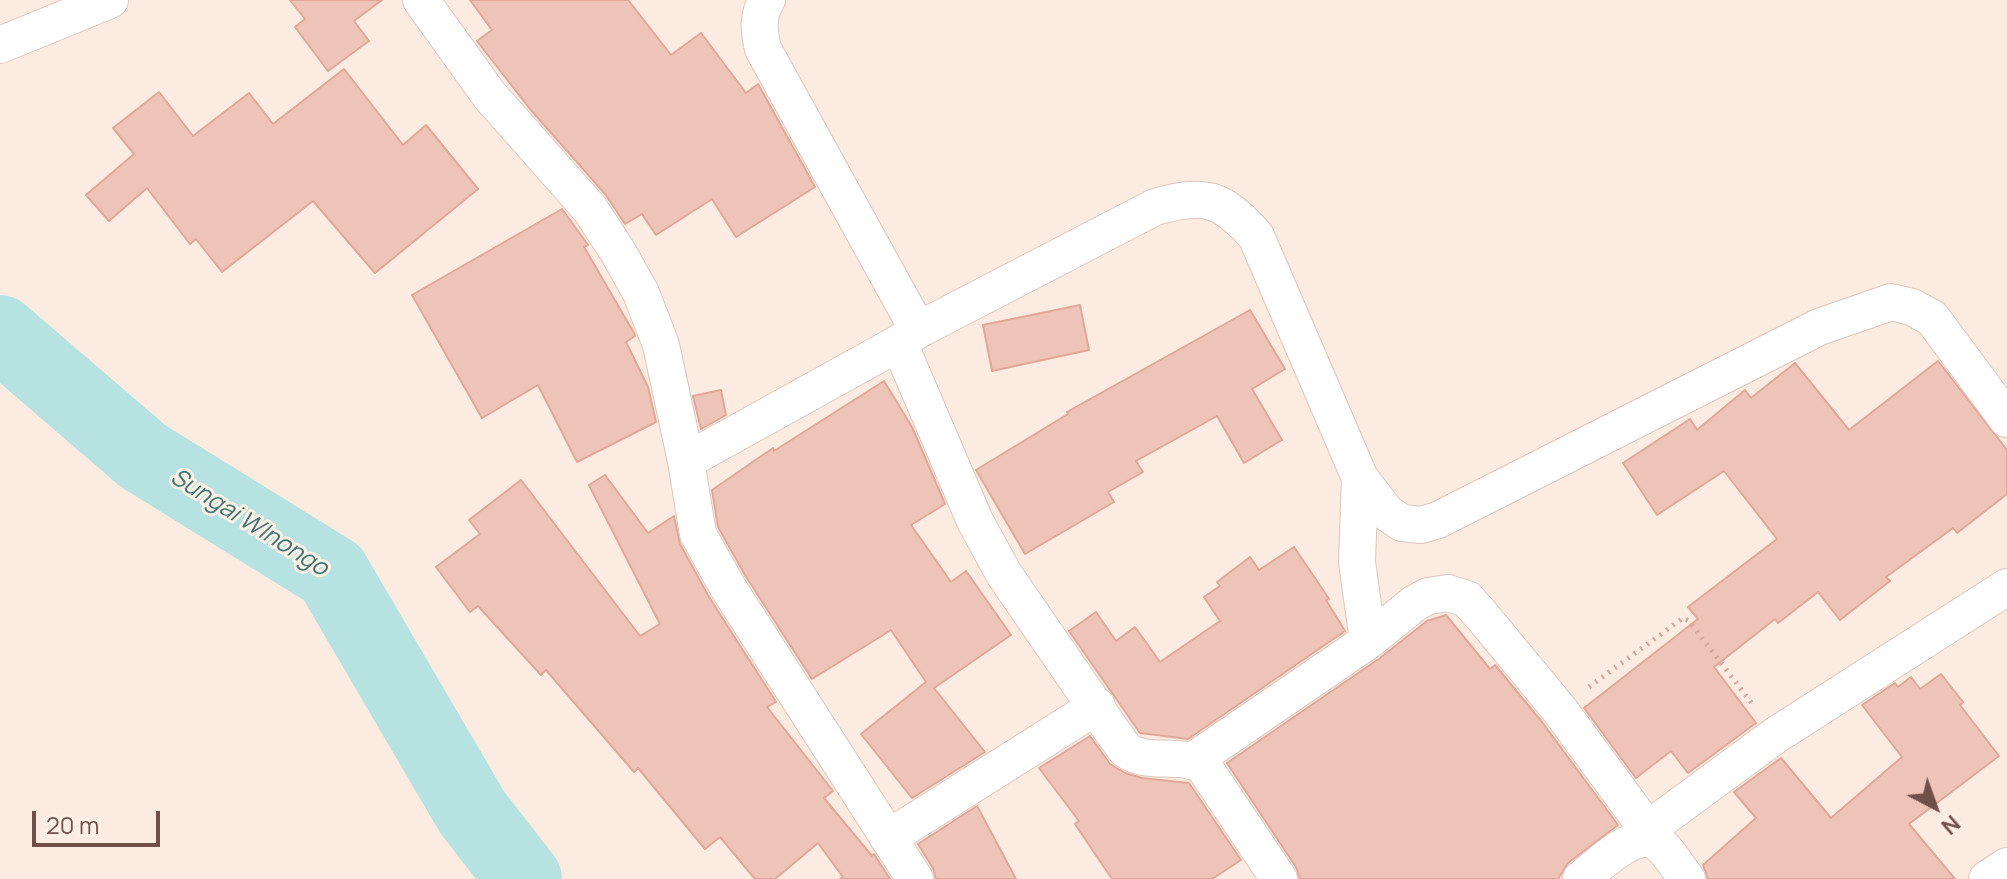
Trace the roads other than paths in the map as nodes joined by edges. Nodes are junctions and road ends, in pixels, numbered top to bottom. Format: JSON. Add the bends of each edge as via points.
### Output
{"nodes":[{"id":1,"x":110,"y":0,"type":"edge"},
{"id":2,"x":421,"y":0,"type":"edge"},
{"id":3,"x":767,"y":0,"type":"edge"},
{"id":4,"x":0,"y":45,"type":"edge"},
{"id":5,"x":909,"y":336,"type":"junction"},
{"id":6,"x":2007,"y":419,"type":"edge"},
{"id":7,"x":686,"y":461,"type":"junction"},
{"id":8,"x":1360,"y":478,"type":"junction"},
{"id":9,"x":2007,"y":587,"type":"edge"},
{"id":10,"x":1368,"y":641,"type":"junction"},
{"id":11,"x":1097,"y":706,"type":"junction"},
{"id":12,"x":1194,"y":760,"type":"junction"},
{"id":13,"x":1652,"y":835,"type":"junction"},
{"id":14,"x":888,"y":838,"type":"junction"},
{"id":15,"x":2007,"y":866,"type":"edge"},
{"id":16,"x":915,"y":879,"type":"edge"},
{"id":17,"x":1279,"y":879,"type":"edge"},
{"id":18,"x":1581,"y":879,"type":"edge"},
{"id":19,"x":1687,"y":879,"type":"edge"},
{"id":20,"x":1987,"y":879,"type":"edge"}],
"edges":[{"from":1,"to":4,"type":"street"},
{"from":2,"to":7,"type":"street","via":[[490,96],[590,209],[618,252],[661,345]]},
{"from":3,"to":5,"type":"street","via":[[759,32],[763,49]]},
{"from":5,"to":7,"type":"street"},
{"from":5,"to":8,"type":"street","via":[[1155,207],[1183,199],[1212,201],[1235,212],[1256,236]]},
{"from":5,"to":11,"type":"street","via":[[975,521],[1011,585]]},
{"from":6,"to":8,"type":"street","via":[[1932,318],[1891,302],[1819,327],[1429,523],[1402,523],[1387,513]]},
{"from":7,"to":14,"type":"street","via":[[698,534]]},
{"from":8,"to":10,"type":"street","via":[[1357,562]]},
{"from":9,"to":13,"type":"street","via":[[1776,735]]},
{"from":10,"to":12,"type":"street"},
{"from":10,"to":13,"type":"street","via":[[1428,596],[1448,593],[1467,599],[1559,709]]},
{"from":11,"to":12,"type":"street","via":[[1127,750]]},
{"from":11,"to":14,"type":"street"},
{"from":12,"to":17,"type":"street","via":[[1204,767]]},
{"from":13,"to":18,"type":"street","via":[[1633,839]]},
{"from":13,"to":19,"type":"street"},
{"from":14,"to":16,"type":"street"},
{"from":15,"to":20,"type":"street"}]}
